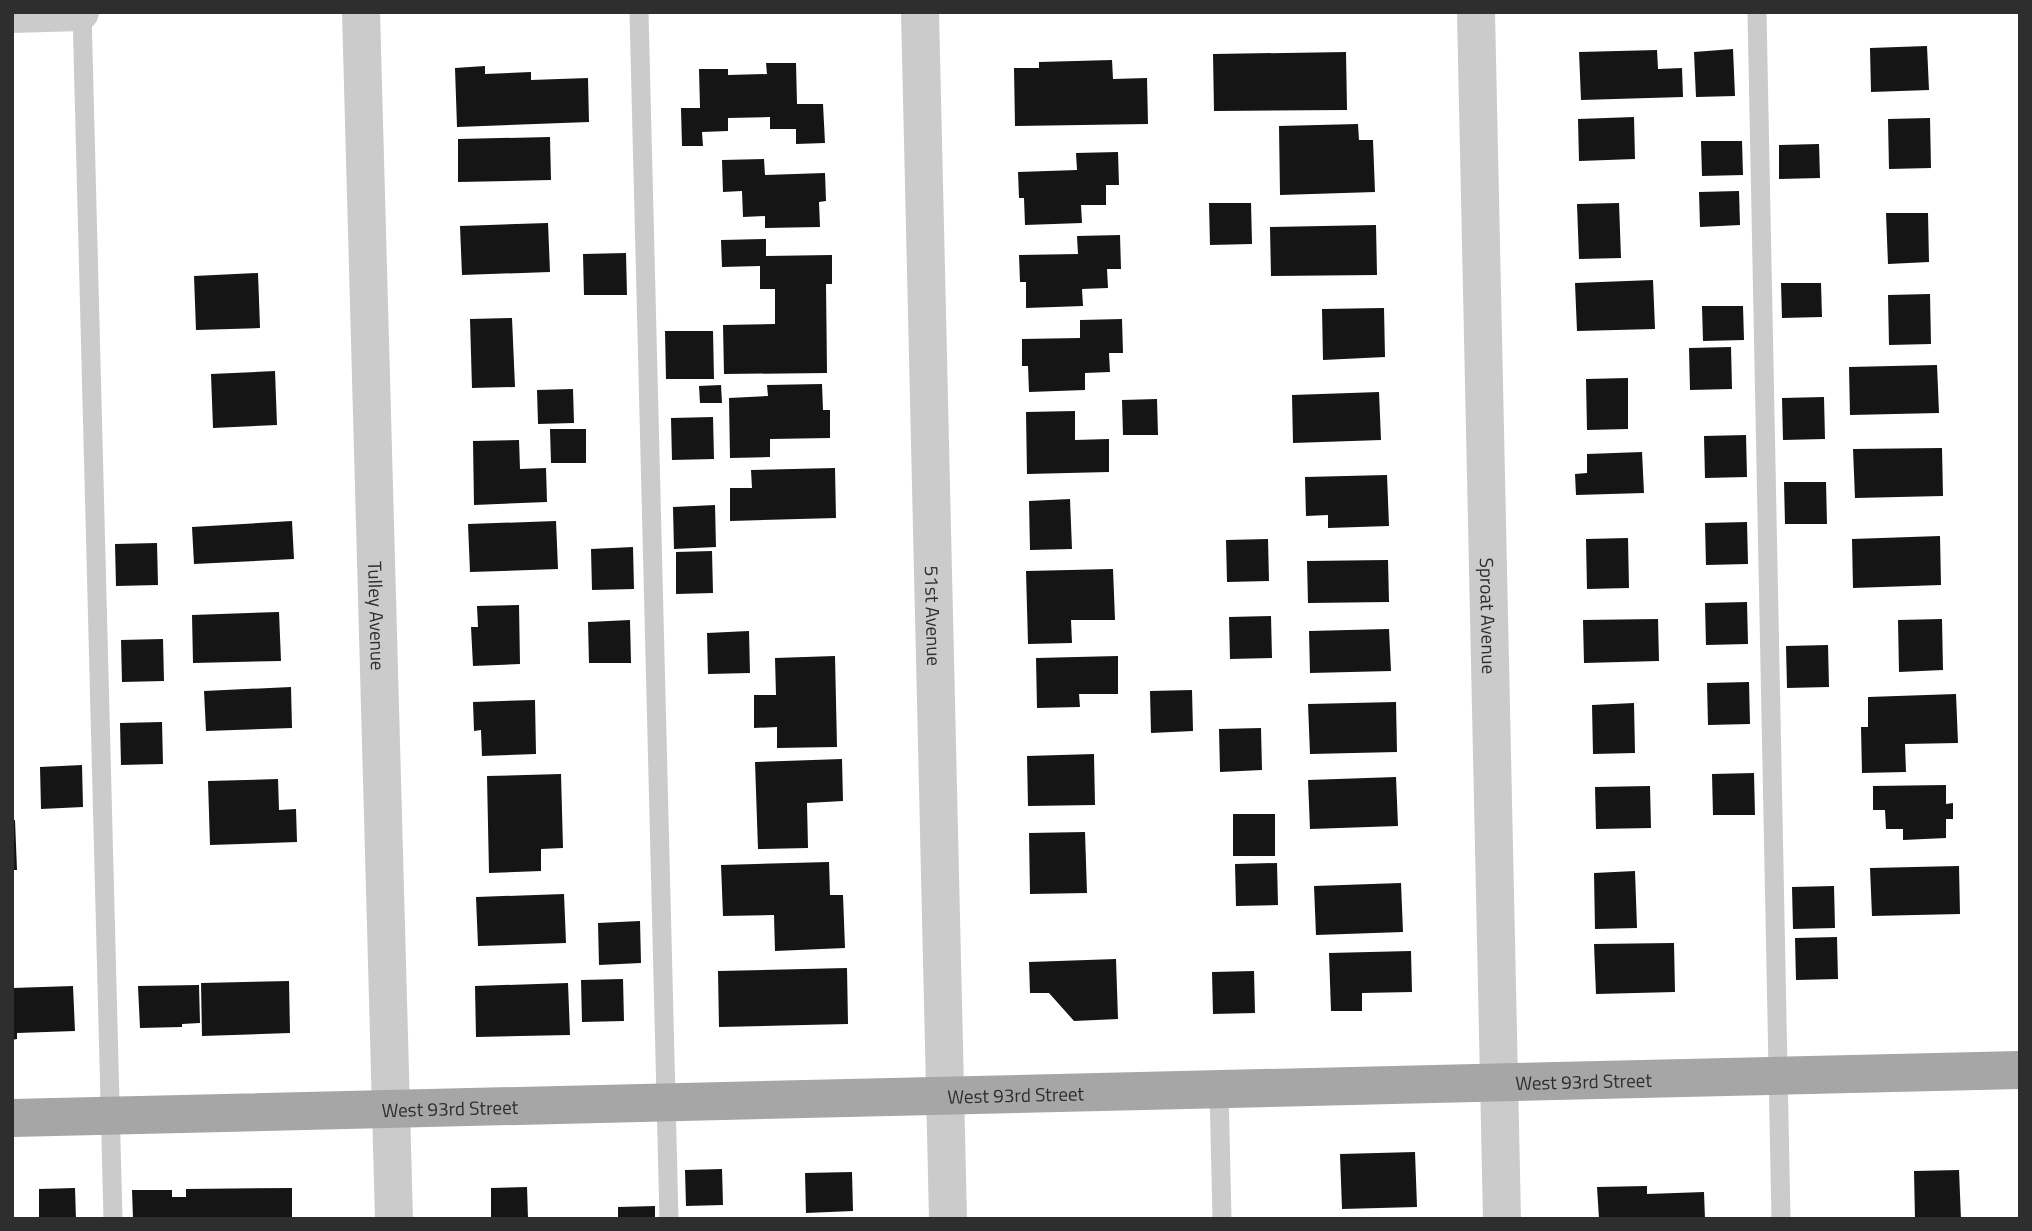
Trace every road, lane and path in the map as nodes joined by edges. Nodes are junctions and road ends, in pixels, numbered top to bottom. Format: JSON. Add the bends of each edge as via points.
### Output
{"nodes":[{"id":1,"x":81,"y":12,"type":"edge"},
{"id":2,"x":362,"y":12,"type":"edge"},
{"id":3,"x":639,"y":12,"type":"edge"},
{"id":4,"x":920,"y":12,"type":"edge"},
{"id":5,"x":1476,"y":12,"type":"edge"},
{"id":6,"x":1757,"y":12,"type":"edge"},
{"id":7,"x":12,"y":14,"type":"edge"},
{"id":8,"x":2020,"y":1070,"type":"edge"},
{"id":9,"x":1778,"y":1076,"type":"junction"},
{"id":10,"x":1499,"y":1083,"type":"junction"},
{"id":11,"x":1219,"y":1089,"type":"junction"},
{"id":12,"x":945,"y":1096,"type":"junction"},
{"id":13,"x":667,"y":1103,"type":"junction"},
{"id":14,"x":391,"y":1110,"type":"junction"},
{"id":15,"x":110,"y":1116,"type":"junction"},
{"id":16,"x":12,"y":1118,"type":"edge"},
{"id":17,"x":113,"y":1219,"type":"edge"},
{"id":18,"x":394,"y":1219,"type":"edge"},
{"id":19,"x":669,"y":1219,"type":"edge"},
{"id":20,"x":948,"y":1219,"type":"edge"},
{"id":21,"x":1222,"y":1219,"type":"edge"},
{"id":22,"x":1502,"y":1219,"type":"edge"},
{"id":23,"x":1781,"y":1219,"type":"edge"}],
"edges":[{"from":1,"to":7,"type":"street"},
{"from":1,"to":15,"type":"lane"},
{"from":2,"to":14,"type":"street","name":"Tulley Avenue"},
{"from":3,"to":13,"type":"lane"},
{"from":4,"to":12,"type":"street","name":"51st Avenue"},
{"from":5,"to":10,"type":"street","name":"Sproat Avenue"},
{"from":6,"to":9,"type":"lane"},
{"from":8,"to":9,"type":"main road","name":"West 93rd Street"},
{"from":9,"to":10,"type":"main road","name":"West 93rd Street"},
{"from":9,"to":23,"type":"lane"},
{"from":10,"to":11,"type":"main road","name":"West 93rd Street"},
{"from":10,"to":22,"type":"street","name":"Sproat Avenue"},
{"from":11,"to":12,"type":"main road","name":"West 93rd Street"},
{"from":11,"to":21,"type":"lane"},
{"from":12,"to":13,"type":"main road","name":"West 93rd Street"},
{"from":12,"to":20,"type":"street","name":"51st Avenue"},
{"from":13,"to":14,"type":"main road","name":"West 93rd Street"},
{"from":13,"to":19,"type":"lane"},
{"from":14,"to":15,"type":"main road","name":"West 93rd Street"},
{"from":14,"to":18,"type":"street","name":"Tulley Avenue"},
{"from":15,"to":16,"type":"main road","name":"West 93rd Street"},
{"from":15,"to":17,"type":"lane"}]}
